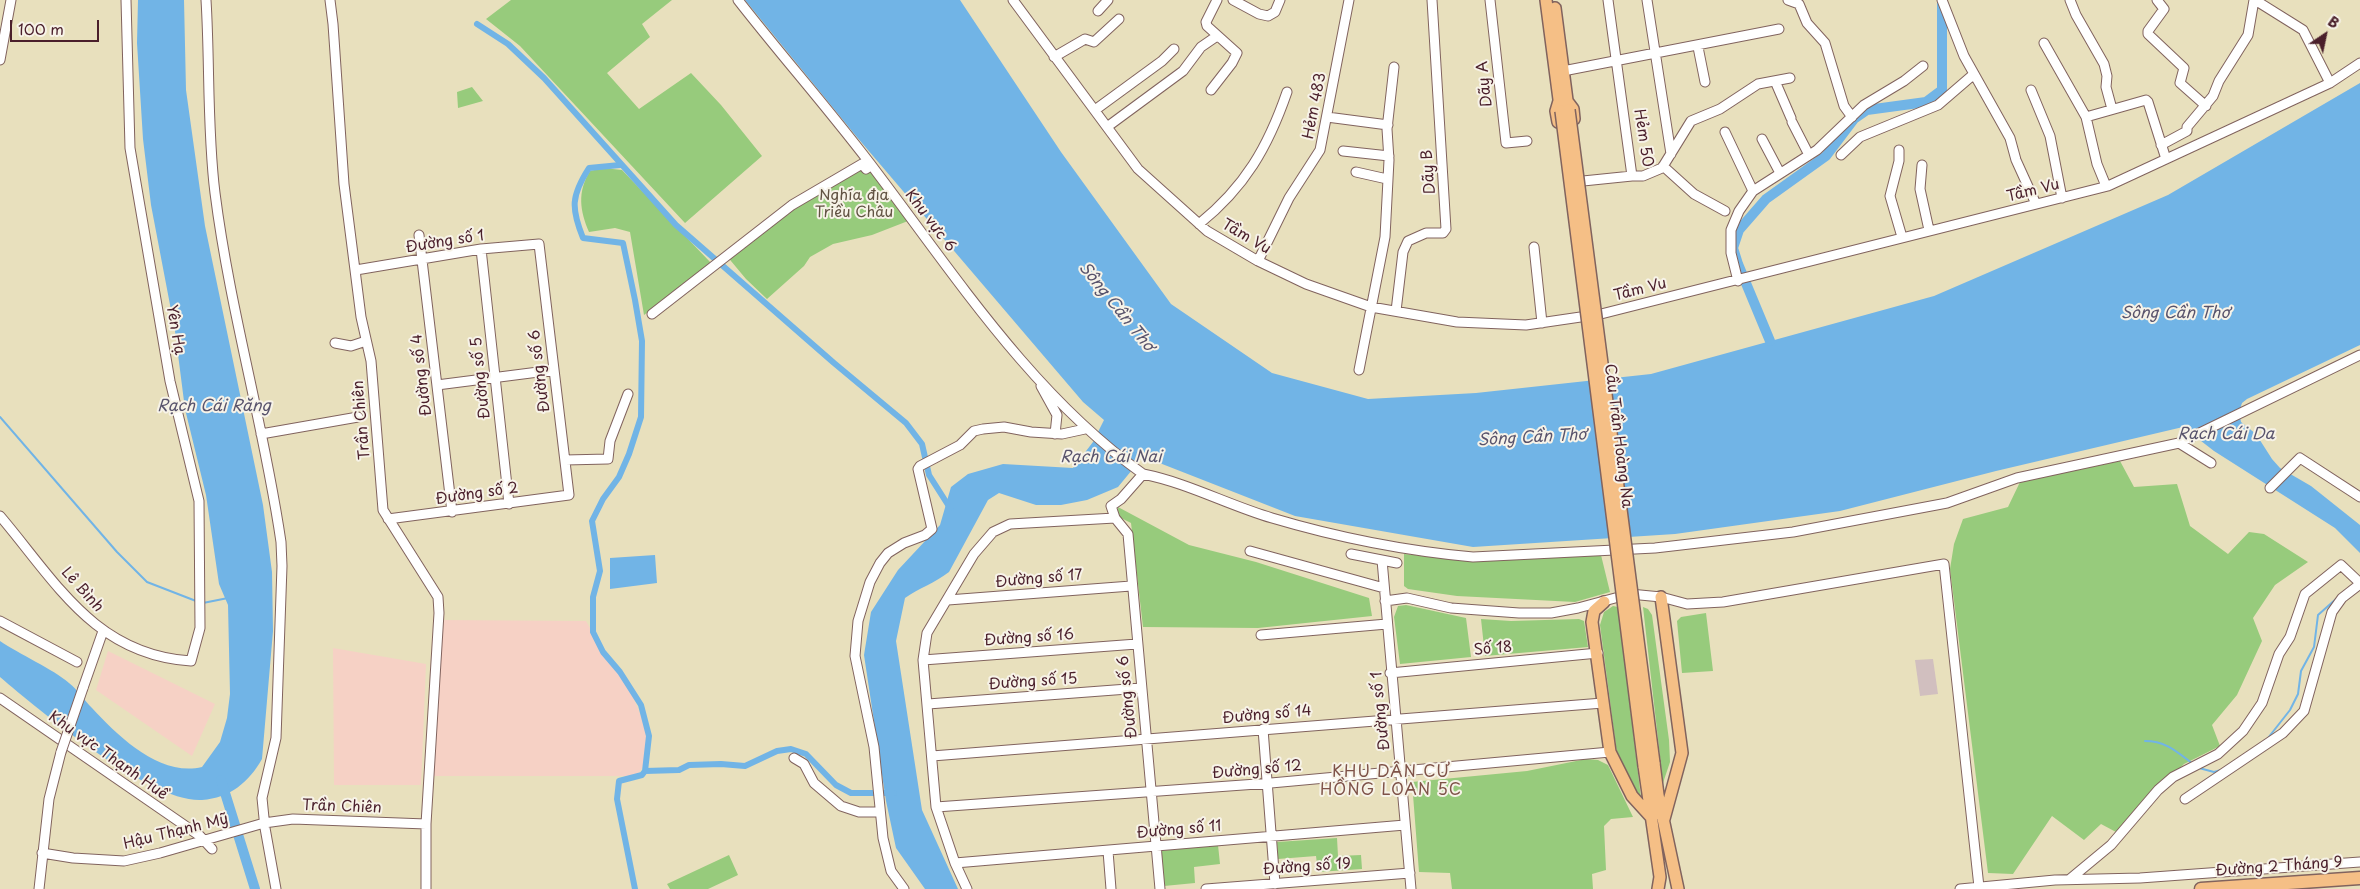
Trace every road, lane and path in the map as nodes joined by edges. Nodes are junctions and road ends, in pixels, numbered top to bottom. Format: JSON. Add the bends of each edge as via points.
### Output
{"nodes":[{"id":1,"x":10,"y":0,"type":"edge"},
{"id":2,"x":126,"y":0,"type":"edge"},
{"id":3,"x":206,"y":0,"type":"edge"},
{"id":4,"x":330,"y":0,"type":"edge"},
{"id":5,"x":738,"y":0,"type":"edge"},
{"id":6,"x":1013,"y":0,"type":"edge"},
{"id":7,"x":1108,"y":0,"type":"edge"},
{"id":8,"x":1217,"y":0,"type":"edge"},
{"id":9,"x":1233,"y":0,"type":"edge"},
{"id":10,"x":1280,"y":0,"type":"edge"},
{"id":11,"x":1349,"y":0,"type":"edge"},
{"id":12,"x":1432,"y":0,"type":"edge"},
{"id":13,"x":1490,"y":0,"type":"edge"},
{"id":14,"x":1546,"y":0,"type":"edge"},
{"id":15,"x":1554,"y":0,"type":"edge"},
{"id":16,"x":1608,"y":0,"type":"edge"},
{"id":17,"x":1648,"y":0,"type":"edge"},
{"id":18,"x":1788,"y":0,"type":"edge"},
{"id":19,"x":2070,"y":0,"type":"edge"},
{"id":20,"x":2158,"y":0,"type":"edge"},
{"id":21,"x":2254,"y":0,"type":"edge"},
{"id":22,"x":1946,"y":1,"type":"edge"},
{"id":23,"x":1098,"y":11,"type":"dead end"},
{"id":24,"x":1120,"y":19,"type":"dead end"},
{"id":25,"x":1779,"y":29,"type":"dead end"},
{"id":26,"x":1217,"y":36,"type":"junction"},
{"id":27,"x":2044,"y":43,"type":"dead end"},
{"id":28,"x":1698,"y":46,"type":"junction"},
{"id":29,"x":1174,"y":49,"type":"dead end"},
{"id":30,"x":1656,"y":54,"type":"junction"},
{"id":31,"x":1054,"y":57,"type":"junction"},
{"id":32,"x":0,"y":60,"type":"edge"},
{"id":33,"x":1618,"y":62,"type":"junction"},
{"id":34,"x":2360,"y":63,"type":"edge"},
{"id":35,"x":1924,"y":66,"type":"dead end"},
{"id":36,"x":1394,"y":67,"type":"dead end"},
{"id":37,"x":1563,"y":71,"type":"junction"},
{"id":38,"x":1974,"y":74,"type":"junction"},
{"id":39,"x":1790,"y":78,"type":"dead end"},
{"id":40,"x":1775,"y":81,"type":"junction"},
{"id":41,"x":1706,"y":82,"type":"dead end"},
{"id":42,"x":2330,"y":83,"type":"junction"},
{"id":43,"x":1211,"y":90,"type":"dead end"},
{"id":44,"x":2032,"y":90,"type":"dead end"},
{"id":45,"x":1287,"y":92,"type":"dead end"},
{"id":46,"x":1564,"y":106,"type":"junction"},
{"id":47,"x":2206,"y":106,"type":"junction"},
{"id":48,"x":1095,"y":110,"type":"junction"},
{"id":49,"x":2112,"y":110,"type":"junction"},
{"id":50,"x":1326,"y":117,"type":"junction"},
{"id":51,"x":1852,"y":117,"type":"junction"},
{"id":52,"x":2086,"y":118,"type":"junction"},
{"id":53,"x":1388,"y":125,"type":"junction"},
{"id":54,"x":1107,"y":127,"type":"junction"},
{"id":55,"x":1725,"y":132,"type":"dead end"},
{"id":56,"x":1762,"y":139,"type":"dead end"},
{"id":57,"x":1527,"y":141,"type":"dead end"},
{"id":58,"x":2162,"y":145,"type":"junction"},
{"id":59,"x":1899,"y":150,"type":"dead end"},
{"id":60,"x":1343,"y":151,"type":"dead end"},
{"id":61,"x":1671,"y":155,"type":"junction"},
{"id":62,"x":1809,"y":155,"type":"junction"},
{"id":63,"x":1841,"y":155,"type":"dead end"},
{"id":64,"x":1389,"y":156,"type":"junction"},
{"id":65,"x":2166,"y":159,"type":"junction"},
{"id":66,"x":1922,"y":165,"type":"dead end"},
{"id":67,"x":871,"y":166,"type":"junction"},
{"id":68,"x":1663,"y":166,"type":"junction"},
{"id":69,"x":1356,"y":172,"type":"dead end"},
{"id":70,"x":1780,"y":173,"type":"junction"},
{"id":71,"x":1632,"y":176,"type":"junction"},
{"id":72,"x":1387,"y":178,"type":"junction"},
{"id":73,"x":1583,"y":181,"type":"junction"},
{"id":74,"x":2106,"y":186,"type":"junction"},
{"id":75,"x":1753,"y":191,"type":"junction"},
{"id":76,"x":2062,"y":198,"type":"junction"},
{"id":77,"x":2036,"y":204,"type":"junction"},
{"id":78,"x":1725,"y":211,"type":"dead end"},
{"id":79,"x":1199,"y":224,"type":"junction"},
{"id":80,"x":1929,"y":230,"type":"junction"},
{"id":81,"x":419,"y":234,"type":"dead end"},
{"id":82,"x":1902,"y":237,"type":"junction"},
{"id":83,"x":539,"y":244,"type":"joint"},
{"id":84,"x":1534,"y":247,"type":"dead end"},
{"id":85,"x":481,"y":249,"type":"junction"},
{"id":86,"x":423,"y":259,"type":"junction"},
{"id":87,"x":1258,"y":261,"type":"junction"},
{"id":88,"x":356,"y":270,"type":"junction"},
{"id":89,"x":1738,"y":281,"type":"junction"},
{"id":90,"x":1371,"y":307,"type":"junction"},
{"id":91,"x":1396,"y":311,"type":"junction"},
{"id":92,"x":652,"y":314,"type":"dead end"},
{"id":93,"x":1601,"y":314,"type":"junction"},
{"id":94,"x":1585,"y":317,"type":"junction"},
{"id":95,"x":1542,"y":323,"type":"junction"},
{"id":96,"x":366,"y":341,"type":"junction"},
{"id":97,"x":335,"y":343,"type":"dead end"},
{"id":98,"x":2360,"y":355,"type":"edge"},
{"id":99,"x":554,"y":370,"type":"junction"},
{"id":100,"x":1359,"y":370,"type":"dead end"},
{"id":101,"x":495,"y":377,"type":"junction"},
{"id":102,"x":1036,"y":377,"type":"junction"},
{"id":103,"x":437,"y":385,"type":"junction"},
{"id":104,"x":628,"y":394,"type":"dead end"},
{"id":105,"x":358,"y":417,"type":"dead end"},
{"id":106,"x":1088,"y":431,"type":"junction"},
{"id":107,"x":262,"y":434,"type":"junction"},
{"id":108,"x":1055,"y":434,"type":"junction"},
{"id":109,"x":2179,"y":443,"type":"junction"},
{"id":110,"x":565,"y":460,"type":"junction"},
{"id":111,"x":2211,"y":464,"type":"dead end"},
{"id":112,"x":1139,"y":472,"type":"junction"},
{"id":113,"x":2270,"y":488,"type":"dead end"},
{"id":114,"x":569,"y":495,"type":"joint"},
{"id":115,"x":2360,"y":497,"type":"edge"},
{"id":116,"x":510,"y":504,"type":"junction"},
{"id":117,"x":452,"y":512,"type":"junction"},
{"id":118,"x":0,"y":516,"type":"edge"},
{"id":119,"x":1115,"y":518,"type":"junction"},
{"id":120,"x":388,"y":519,"type":"junction"},
{"id":121,"x":1250,"y":551,"type":"dead end"},
{"id":122,"x":1351,"y":554,"type":"dead end"},
{"id":123,"x":1382,"y":560,"type":"junction"},
{"id":124,"x":1397,"y":564,"type":"dead end"},
{"id":125,"x":2360,"y":583,"type":"edge"},
{"id":126,"x":1132,"y":586,"type":"junction"},
{"id":127,"x":1384,"y":588,"type":"junction"},
{"id":128,"x":1661,"y":597,"type":"junction"},
{"id":129,"x":948,"y":600,"type":"junction"},
{"id":130,"x":1385,"y":601,"type":"junction"},
{"id":131,"x":1604,"y":602,"type":"junction"},
{"id":132,"x":0,"y":621,"type":"edge"},
{"id":133,"x":1387,"y":624,"type":"junction"},
{"id":134,"x":103,"y":632,"type":"junction"},
{"id":135,"x":1261,"y":636,"type":"dead end"},
{"id":136,"x":1136,"y":644,"type":"junction"},
{"id":137,"x":1598,"y":653,"type":"junction"},
{"id":138,"x":922,"y":660,"type":"junction"},
{"id":139,"x":191,"y":661,"type":"joint"},
{"id":140,"x":77,"y":662,"type":"dead end"},
{"id":141,"x":1390,"y":672,"type":"junction"},
{"id":142,"x":1141,"y":688,"type":"junction"},
{"id":143,"x":0,"y":698,"type":"edge"},
{"id":144,"x":1603,"y":703,"type":"junction"},
{"id":145,"x":928,"y":704,"type":"junction"},
{"id":146,"x":1395,"y":718,"type":"junction"},
{"id":147,"x":1263,"y":729,"type":"junction"},
{"id":148,"x":1146,"y":738,"type":"junction"},
{"id":149,"x":1610,"y":752,"type":"junction"},
{"id":150,"x":932,"y":756,"type":"junction"},
{"id":151,"x":794,"y":758,"type":"dead end"},
{"id":152,"x":1401,"y":771,"type":"junction"},
{"id":153,"x":1266,"y":783,"type":"junction"},
{"id":154,"x":1150,"y":793,"type":"junction"},
{"id":155,"x":2185,"y":799,"type":"dead end"},
{"id":156,"x":936,"y":807,"type":"junction"},
{"id":157,"x":880,"y":809,"type":"junction"},
{"id":158,"x":1658,"y":819,"type":"junction"},
{"id":159,"x":260,"y":824,"type":"junction"},
{"id":160,"x":426,"y":824,"type":"junction"},
{"id":161,"x":1405,"y":825,"type":"junction"},
{"id":162,"x":1271,"y":836,"type":"junction"},
{"id":163,"x":206,"y":838,"type":"junction"},
{"id":164,"x":1155,"y":846,"type":"junction"},
{"id":165,"x":212,"y":849,"type":"dead end"},
{"id":166,"x":1108,"y":851,"type":"junction"},
{"id":167,"x":42,"y":853,"type":"junction"},
{"id":168,"x":2360,"y":862,"type":"edge"},
{"id":169,"x":955,"y":863,"type":"junction"},
{"id":170,"x":1410,"y":873,"type":"junction"},
{"id":171,"x":2360,"y":878,"type":"edge"},
{"id":172,"x":2070,"y":879,"type":"junction"},
{"id":173,"x":1275,"y":884,"type":"junction"},
{"id":174,"x":2012,"y":886,"type":"edge"},
{"id":175,"x":1979,"y":887,"type":"junction"},
{"id":176,"x":39,"y":889,"type":"edge"},
{"id":177,"x":276,"y":889,"type":"edge"},
{"id":178,"x":426,"y":889,"type":"edge"},
{"id":179,"x":904,"y":889,"type":"edge"},
{"id":180,"x":967,"y":889,"type":"edge"},
{"id":181,"x":1111,"y":889,"type":"edge"},
{"id":182,"x":1160,"y":889,"type":"edge"},
{"id":183,"x":1206,"y":889,"type":"edge"},
{"id":184,"x":1411,"y":889,"type":"edge"},
{"id":185,"x":1658,"y":889,"type":"edge"},
{"id":186,"x":1678,"y":889,"type":"edge"},
{"id":187,"x":1960,"y":889,"type":"edge"},
{"id":188,"x":2201,"y":889,"type":"edge"}],
"edges":[{"from":1,"to":32,"type":"street"},
{"from":2,"to":139,"type":"street","name":"Yên Hạ","via":[[130,148],[170,380],[199,501],[200,628]]},
{"from":3,"to":107,"type":"street","via":[[215,192],[234,311]]},
{"from":4,"to":88,"type":"street","name":"Trần Chiên","via":[[344,184]]},
{"from":5,"to":67,"type":"street","name":"Khu vực 6"},
{"from":6,"to":31,"type":"street","name":"Tầm Vu"},
{"from":7,"to":23,"type":"street"},
{"from":8,"to":26,"type":"street","via":[[1206,22]]},
{"from":9,"to":10,"type":"street","via":[[1265,16],[1272,16]]},
{"from":11,"to":50,"type":"street","name":"Hẻm 483"},
{"from":12,"to":91,"type":"street","name":"Dãy B","via":[[1446,229],[1443,233],[1426,233],[1408,241],[1403,252]]},
{"from":13,"to":57,"type":"street","name":"Dãy A","via":[[1506,143]]},
{"from":14,"to":46,"type":"main road"},
{"from":15,"to":37,"type":"main road"},
{"from":16,"to":33,"type":"street","name":"Hẻm 50"},
{"from":17,"to":30,"type":"street","name":"Hẻm 50"},
{"from":18,"to":51,"type":"street","via":[[1799,4],[1807,23],[1825,43],[1844,106]]},
{"from":19,"to":49,"type":"street","via":[[2104,64]]},
{"from":20,"to":47,"type":"street","via":[[2164,9],[2148,34],[2184,68],[2180,83]]},
{"from":21,"to":42,"type":"street","via":[[2303,30]]},
{"from":21,"to":47,"type":"street","via":[[2248,35]]},
{"from":22,"to":38,"type":"street","via":[[1964,56]]},
{"from":24,"to":31,"type":"street","via":[[1094,42],[1085,39]]},
{"from":25,"to":28,"type":"street"},
{"from":26,"to":43,"type":"street","via":[[1237,53]]},
{"from":26,"to":54,"type":"street","via":[[1201,47],[1182,71]]},
{"from":27,"to":52,"type":"street"},
{"from":28,"to":30,"type":"street"},
{"from":28,"to":41,"type":"street"},
{"from":29,"to":48,"type":"street","via":[[1162,62]]},
{"from":30,"to":33,"type":"street"},
{"from":30,"to":61,"type":"street","name":"Hẻm 50"},
{"from":31,"to":48,"type":"street","name":"Tầm Vu"},
{"from":33,"to":37,"type":"street"},
{"from":33,"to":71,"type":"street","name":"Hẻm 50"},
{"from":34,"to":42,"type":"street","name":"Tầm Vu"},
{"from":35,"to":51,"type":"street","via":[[1864,105]]},
{"from":36,"to":53,"type":"street"},
{"from":37,"to":46,"type":"main road"},
{"from":38,"to":63,"type":"street","via":[[1938,105],[1860,137]]},
{"from":38,"to":77,"type":"street","via":[[2010,138]]},
{"from":39,"to":40,"type":"street","name":"Hẻm 50"},
{"from":40,"to":61,"type":"street","name":"Hẻm 50","via":[[1758,84],[1720,109],[1691,121]]},
{"from":40,"to":62,"type":"street"},
{"from":42,"to":65,"type":"street","name":"Tầm Vu"},
{"from":44,"to":76,"type":"street","via":[[2050,136]]},
{"from":45,"to":79,"type":"street","via":[[1271,136],[1258,159],[1232,194]]},
{"from":46,"to":73,"type":"main road","via":[[1572,109]]},
{"from":46,"to":94,"type":"main road","via":[[1556,111]]},
{"from":46,"to":158,"type":"main road","name":"Cầu Trần Hoàng Na","bridge":true},
{"from":47,"to":58,"type":"street","via":[[2187,131]]},
{"from":48,"to":54,"type":"street","name":"Tầm Vu"},
{"from":49,"to":52,"type":"street"},
{"from":49,"to":58,"type":"street","via":[[2146,100]]},
{"from":50,"to":53,"type":"street"},
{"from":50,"to":87,"type":"street","name":"Hẻm 483","via":[[1320,150],[1289,198]]},
{"from":51,"to":62,"type":"street"},
{"from":52,"to":74,"type":"street"},
{"from":53,"to":64,"type":"street"},
{"from":54,"to":79,"type":"street","name":"Tầm Vu","via":[[1138,169]]},
{"from":55,"to":75,"type":"street"},
{"from":56,"to":70,"type":"street"},
{"from":58,"to":65,"type":"street"},
{"from":59,"to":82,"type":"street","via":[[1890,196]]},
{"from":60,"to":64,"type":"street"},
{"from":61,"to":68,"type":"street","name":"Hẻm 50"},
{"from":62,"to":70,"type":"street"},
{"from":64,"to":72,"type":"street"},
{"from":65,"to":74,"type":"street","name":"Tầm Vu"},
{"from":66,"to":80,"type":"street","via":[[1920,189]]},
{"from":67,"to":92,"type":"street","via":[[866,169],[862,164],[798,202]]},
{"from":67,"to":102,"type":"street","name":"Khu vực 6"},
{"from":68,"to":71,"type":"street","name":"Hẻm 50","via":[[1643,176]]},
{"from":68,"to":78,"type":"street","via":[[1694,194]]},
{"from":69,"to":72,"type":"street"},
{"from":70,"to":75,"type":"street"},
{"from":71,"to":73,"type":"street"},
{"from":72,"to":90,"type":"street","via":[[1385,237]]},
{"from":73,"to":93,"type":"main road"},
{"from":74,"to":76,"type":"street","name":"Tầm Vu"},
{"from":75,"to":89,"type":"street","via":[[1731,230],[1731,253]]},
{"from":76,"to":77,"type":"street","name":"Tầm Vu"},
{"from":77,"to":80,"type":"street","name":"Tầm Vu"},
{"from":79,"to":87,"type":"street","name":"Tầm Vu"},
{"from":80,"to":82,"type":"street","name":"Tầm Vu"},
{"from":81,"to":86,"type":"street","name":"Đường số 4"},
{"from":82,"to":89,"type":"street","name":"Tầm Vu"},
{"from":83,"to":85,"type":"street","name":"Đường số 1"},
{"from":83,"to":99,"type":"street","name":"Đường số 6"},
{"from":84,"to":95,"type":"street"},
{"from":85,"to":86,"type":"street","name":"Đường số 1"},
{"from":85,"to":101,"type":"street","name":"Đường số 5"},
{"from":86,"to":88,"type":"street","name":"Đường số 1"},
{"from":86,"to":103,"type":"street","name":"Đường số 4"},
{"from":87,"to":90,"type":"street","name":"Tầm Vu","via":[[1306,284]]},
{"from":88,"to":96,"type":"street","name":"Trần Chiên"},
{"from":89,"to":93,"type":"street","name":"Tầm Vu"},
{"from":90,"to":91,"type":"street","name":"Tầm Vu"},
{"from":90,"to":100,"type":"street"},
{"from":91,"to":95,"type":"street","name":"Tầm Vu","via":[[1457,322]]},
{"from":93,"to":94,"type":"street","name":"Tầm Vu"},
{"from":94,"to":95,"type":"street","name":"Tầm Vu"},
{"from":96,"to":97,"type":"street","via":[[351,346]]},
{"from":96,"to":120,"type":"street","name":"Trần Chiên","via":[[383,510]]},
{"from":98,"to":109,"type":"street"},
{"from":99,"to":101,"type":"street"},
{"from":99,"to":110,"type":"street","name":"Đường số 6"},
{"from":101,"to":103,"type":"street"},
{"from":101,"to":116,"type":"street","name":"Đường số 5"},
{"from":102,"to":106,"type":"street","name":"Khu vực 6"},
{"from":102,"to":108,"type":"street","via":[[1057,415]]},
{"from":103,"to":117,"type":"street","name":"Đường số 4"},
{"from":104,"to":110,"type":"street","via":[[610,441],[608,459]]},
{"from":105,"to":107,"type":"street"},
{"from":106,"to":108,"type":"street"},
{"from":106,"to":112,"type":"street","name":"Khu vực 6"},
{"from":107,"to":159,"type":"street","via":[[275,500],[282,566],[276,738],[262,798]]},
{"from":108,"to":157,"type":"street","via":[[1004,427],[974,431],[960,445],[918,469],[932,529],[888,553],[870,582],[858,620],[855,656],[874,747]]},
{"from":109,"to":111,"type":"street"},
{"from":109,"to":112,"type":"street","via":[[2030,475],[1948,503],[1793,532],[1655,548],[1473,557],[1447,555],[1270,518],[1187,486]]},
{"from":110,"to":114,"type":"street","name":"Đường số 6"},
{"from":112,"to":119,"type":"street","name":"Đường số 6","via":[[1121,499],[1111,506]]},
{"from":113,"to":115,"type":"street","via":[[2300,458]]},
{"from":114,"to":116,"type":"street","name":"Đường số 2"},
{"from":116,"to":117,"type":"street","name":"Đường số 2"},
{"from":117,"to":120,"type":"street","name":"Đường số 2"},
{"from":118,"to":134,"type":"street","name":"Lê Bình","via":[[74,606]]},
{"from":119,"to":126,"type":"street","name":"Đường số 6","via":[[1128,534]]},
{"from":119,"to":129,"type":"street","via":[[1010,524],[993,532],[974,554]]},
{"from":120,"to":160,"type":"street","name":"Trần Chiên","via":[[438,597]]},
{"from":121,"to":127,"type":"street"},
{"from":122,"to":123,"type":"street"},
{"from":123,"to":124,"type":"street"},
{"from":123,"to":127,"type":"street","name":"Đường số 1"},
{"from":125,"to":155,"type":"street","via":[[2342,598],[2332,612],[2304,711],[2283,733]]},
{"from":125,"to":172,"type":"street","via":[[2341,565],[2305,594],[2262,703],[2243,732],[2218,754],[2173,777],[2110,845]]},
{"from":126,"to":129,"type":"street","name":"Đường số 17"},
{"from":126,"to":136,"type":"street","name":"Đường số 6"},
{"from":127,"to":130,"type":"street","name":"Đường số 1"},
{"from":128,"to":131,"type":"street","via":[[1630,594]]},
{"from":128,"to":158,"type":"main road","via":[[1682,753]]},
{"from":128,"to":175,"type":"street","via":[[1687,604],[1723,602],[1944,564]]},
{"from":129,"to":138,"type":"street","via":[[926,634]]},
{"from":130,"to":131,"type":"street","via":[[1407,598],[1450,608],[1519,613],[1551,613]]},
{"from":130,"to":133,"type":"street","name":"Đường số 1"},
{"from":131,"to":137,"type":"main road","via":[[1594,611],[1592,622]]},
{"from":132,"to":140,"type":"street"},
{"from":133,"to":135,"type":"street"},
{"from":133,"to":141,"type":"street","name":"Đường số 1"},
{"from":134,"to":139,"type":"street","name":"Lê Bình","via":[[145,653]]},
{"from":134,"to":167,"type":"street","bridge":true,"via":[[60,752],[49,799]]},
{"from":136,"to":138,"type":"street","name":"Đường số 16"},
{"from":136,"to":142,"type":"street","name":"Đường số 6"},
{"from":137,"to":141,"type":"street","name":"Số 18"},
{"from":137,"to":144,"type":"main road"},
{"from":138,"to":145,"type":"street"},
{"from":141,"to":146,"type":"street","name":"Đường số 1"},
{"from":142,"to":145,"type":"street","name":"Đường số 15"},
{"from":142,"to":148,"type":"street","name":"Đường số 6"},
{"from":143,"to":163,"type":"street","name":"Khu vực Thạnh Huề"},
{"from":144,"to":146,"type":"street","name":"Đường số 14"},
{"from":144,"to":149,"type":"main road"},
{"from":145,"to":150,"type":"street"},
{"from":146,"to":147,"type":"street","name":"Đường số 14"},
{"from":146,"to":152,"type":"street","name":"Đường số 1"},
{"from":147,"to":148,"type":"street","name":"Đường số 14"},
{"from":147,"to":153,"type":"street"},
{"from":148,"to":150,"type":"street","name":"Đường số 14"},
{"from":148,"to":154,"type":"street","name":"Đường số 6"},
{"from":149,"to":152,"type":"street","name":"Đường số 12"},
{"from":149,"to":158,"type":"main road","via":[[1632,796]]},
{"from":150,"to":156,"type":"street"},
{"from":151,"to":157,"type":"street","via":[[804,764],[814,783],[840,806],[859,812]]},
{"from":152,"to":153,"type":"street","name":"Đường số 12"},
{"from":152,"to":161,"type":"street","name":"Đường số 1"},
{"from":153,"to":154,"type":"street","name":"Đường số 12"},
{"from":153,"to":162,"type":"street"},
{"from":154,"to":156,"type":"street","name":"Đường số 12"},
{"from":154,"to":164,"type":"street","name":"Đường số 6"},
{"from":156,"to":169,"type":"street"},
{"from":157,"to":179,"type":"street","via":[[892,871]]},
{"from":158,"to":185,"type":"main road"},
{"from":158,"to":186,"type":"main road"},
{"from":159,"to":160,"type":"street","name":"Trần Chiên","via":[[322,819]]},
{"from":159,"to":163,"type":"street","name":"Hậu Thạnh Mỹ"},
{"from":159,"to":177,"type":"street"},
{"from":160,"to":178,"type":"street","name":"Trần Chiên"},
{"from":161,"to":162,"type":"street","name":"Đường số 11"},
{"from":161,"to":170,"type":"street","name":"Đường số 1"},
{"from":162,"to":164,"type":"street","name":"Đường số 11"},
{"from":162,"to":173,"type":"street"},
{"from":163,"to":165,"type":"street","name":"Khu vực Thạnh Huề"},
{"from":163,"to":167,"type":"street","name":"Hậu Thạnh Mỹ","via":[[124,861]]},
{"from":164,"to":166,"type":"street","name":"Đường số 11"},
{"from":164,"to":182,"type":"street","name":"Đường số 6"},
{"from":166,"to":169,"type":"street","name":"Đường số 11"},
{"from":166,"to":181,"type":"street"},
{"from":167,"to":176,"type":"street"},
{"from":168,"to":172,"type":"street","via":[[2140,878]]},
{"from":169,"to":180,"type":"street"},
{"from":170,"to":173,"type":"street","name":"Đường số 19"},
{"from":170,"to":184,"type":"street","name":"Đường số 1"},
{"from":171,"to":188,"type":"highway","name":"Đường 2 Tháng 9"},
{"from":172,"to":174,"type":"street"},
{"from":173,"to":183,"type":"street","name":"Đường số 19"},
{"from":174,"to":175,"type":"street"},
{"from":175,"to":187,"type":"street"}]}
